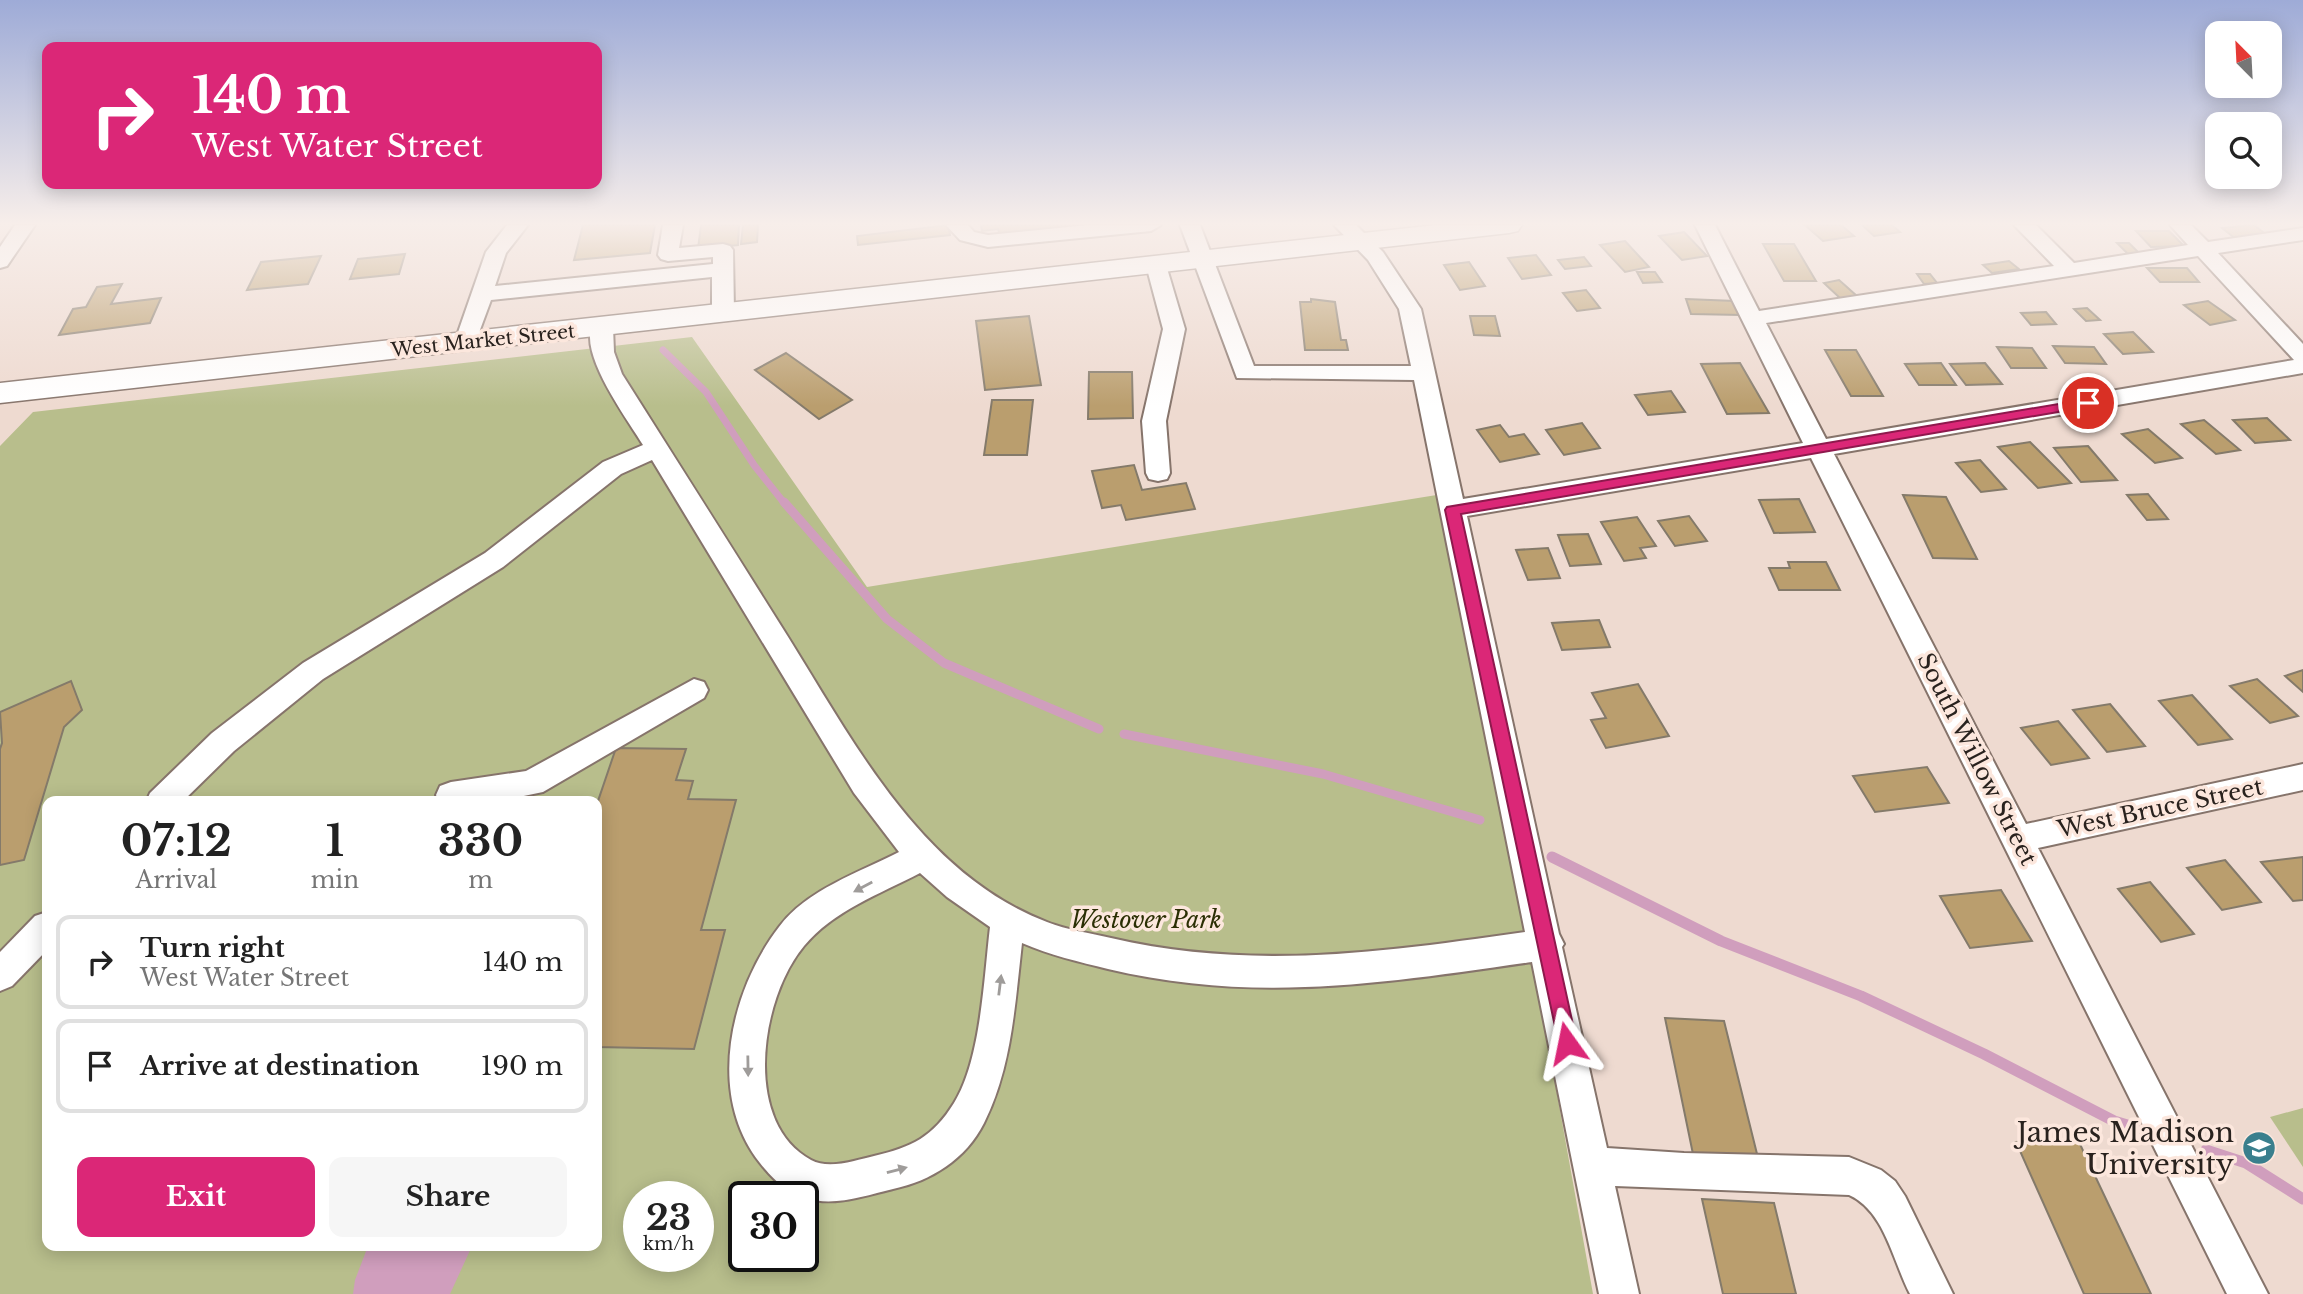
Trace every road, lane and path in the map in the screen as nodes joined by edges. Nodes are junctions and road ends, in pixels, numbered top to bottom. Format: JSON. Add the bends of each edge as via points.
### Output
{"nodes":[{"id":1,"x":485,"y":285,"type":"edge"},
{"id":2,"x":565,"y":285,"type":"edge"},
{"id":3,"x":724,"y":285,"type":"edge"},
{"id":4,"x":972,"y":285,"type":"edge"},
{"id":5,"x":1162,"y":285,"type":"edge"},
{"id":6,"x":1214,"y":285,"type":"edge"},
{"id":7,"x":1395,"y":285,"type":"edge"},
{"id":8,"x":1737,"y":285,"type":"edge"},
{"id":9,"x":1964,"y":285,"type":"edge"},
{"id":10,"x":2236,"y":285,"type":"edge"},
{"id":11,"x":482,"y":294,"type":"junction"},
{"id":12,"x":723,"y":313,"type":"junction"},
{"id":13,"x":1754,"y":318,"type":"junction"},
{"id":14,"x":602,"y":327,"type":"junction"},
{"id":15,"x":467,"y":341,"type":"junction"},
{"id":16,"x":2303,"y":357,"type":"edge"},
{"id":17,"x":2303,"y":366,"type":"edge"},
{"id":18,"x":1423,"y":373,"type":"junction"},
{"id":19,"x":0,"y":393,"type":"edge"},
{"id":20,"x":658,"y":448,"type":"junction"},
{"id":21,"x":1820,"y":449,"type":"junction"},
{"id":22,"x":1158,"y":473,"type":"dead end"},
{"id":23,"x":1452,"y":510,"type":"junction"},
{"id":24,"x":694,"y":690,"type":"dead end"},
{"id":25,"x":2303,"y":777,"type":"edge"},
{"id":26,"x":451,"y":795,"type":"dead end"},
{"id":27,"x":168,"y":796,"type":"edge"},
{"id":28,"x":2017,"y":839,"type":"junction"},
{"id":29,"x":923,"y":855,"type":"junction"},
{"id":30,"x":1008,"y":919,"type":"junction"},
{"id":31,"x":42,"y":932,"type":"edge"},
{"id":32,"x":1547,"y":944,"type":"junction"},
{"id":33,"x":0,"y":975,"type":"edge"},
{"id":34,"x":1593,"y":1166,"type":"junction"},
{"id":35,"x":1619,"y":1294,"type":"edge"},
{"id":36,"x":1933,"y":1294,"type":"edge"},
{"id":37,"x":2248,"y":1294,"type":"edge"}],
"edges":[{"from":1,"to":11,"type":"street"},
{"from":2,"to":11,"type":"street"},
{"from":3,"to":12,"type":"street"},
{"from":4,"to":12,"type":"main road","name":"West Market Street"},
{"from":5,"to":22,"type":"street","via":[[1174,330],[1154,421]]},
{"from":6,"to":18,"type":"street","via":[[1245,373]]},
{"from":7,"to":18,"type":"street","via":[[1410,309]]},
{"from":8,"to":13,"type":"street","name":"South Willow Street"},
{"from":9,"to":13,"type":"street"},
{"from":10,"to":16,"type":"street"},
{"from":11,"to":15,"type":"street"},
{"from":12,"to":14,"type":"main road","name":"West Market Street"},
{"from":13,"to":21,"type":"street","name":"South Willow Street"},
{"from":14,"to":15,"type":"main road","name":"West Market Street"},
{"from":14,"to":20,"type":"street","via":[[606,362]]},
{"from":15,"to":19,"type":"main road","name":"West Market Street"},
{"from":17,"to":21,"type":"street"},
{"from":18,"to":23,"type":"street"},
{"from":20,"to":27,"type":"street","via":[[612,468],[494,560],[313,671],[255,714]]},
{"from":20,"to":29,"type":"street","via":[[865,784]]},
{"from":21,"to":23,"type":"street"},
{"from":21,"to":28,"type":"street","name":"South Willow Street"},
{"from":23,"to":32,"type":"street"},
{"from":24,"to":26,"type":"street","via":[[532,783]]},
{"from":25,"to":28,"type":"street","name":"West Bruce Street"},
{"from":28,"to":37,"type":"street","name":"South Willow Street"},
{"from":29,"to":30,"type":"street"},
{"from":29,"to":30,"type":"street","one_way":true,"via":[[824,907],[792,936],[767,973],[756,1004],[746,1062],[750,1098],[762,1136],[782,1161],[806,1180],[839,1183],[917,1165],[952,1136],[970,1112],[991,1054]]},
{"from":30,"to":32,"type":"street","via":[[1030,931],[1130,959],[1252,973],[1344,971]]},
{"from":31,"to":33,"type":"street"},
{"from":32,"to":34,"type":"street"},
{"from":34,"to":35,"type":"street"},
{"from":34,"to":36,"type":"street","via":[[1860,1179],[1890,1205]]}]}
